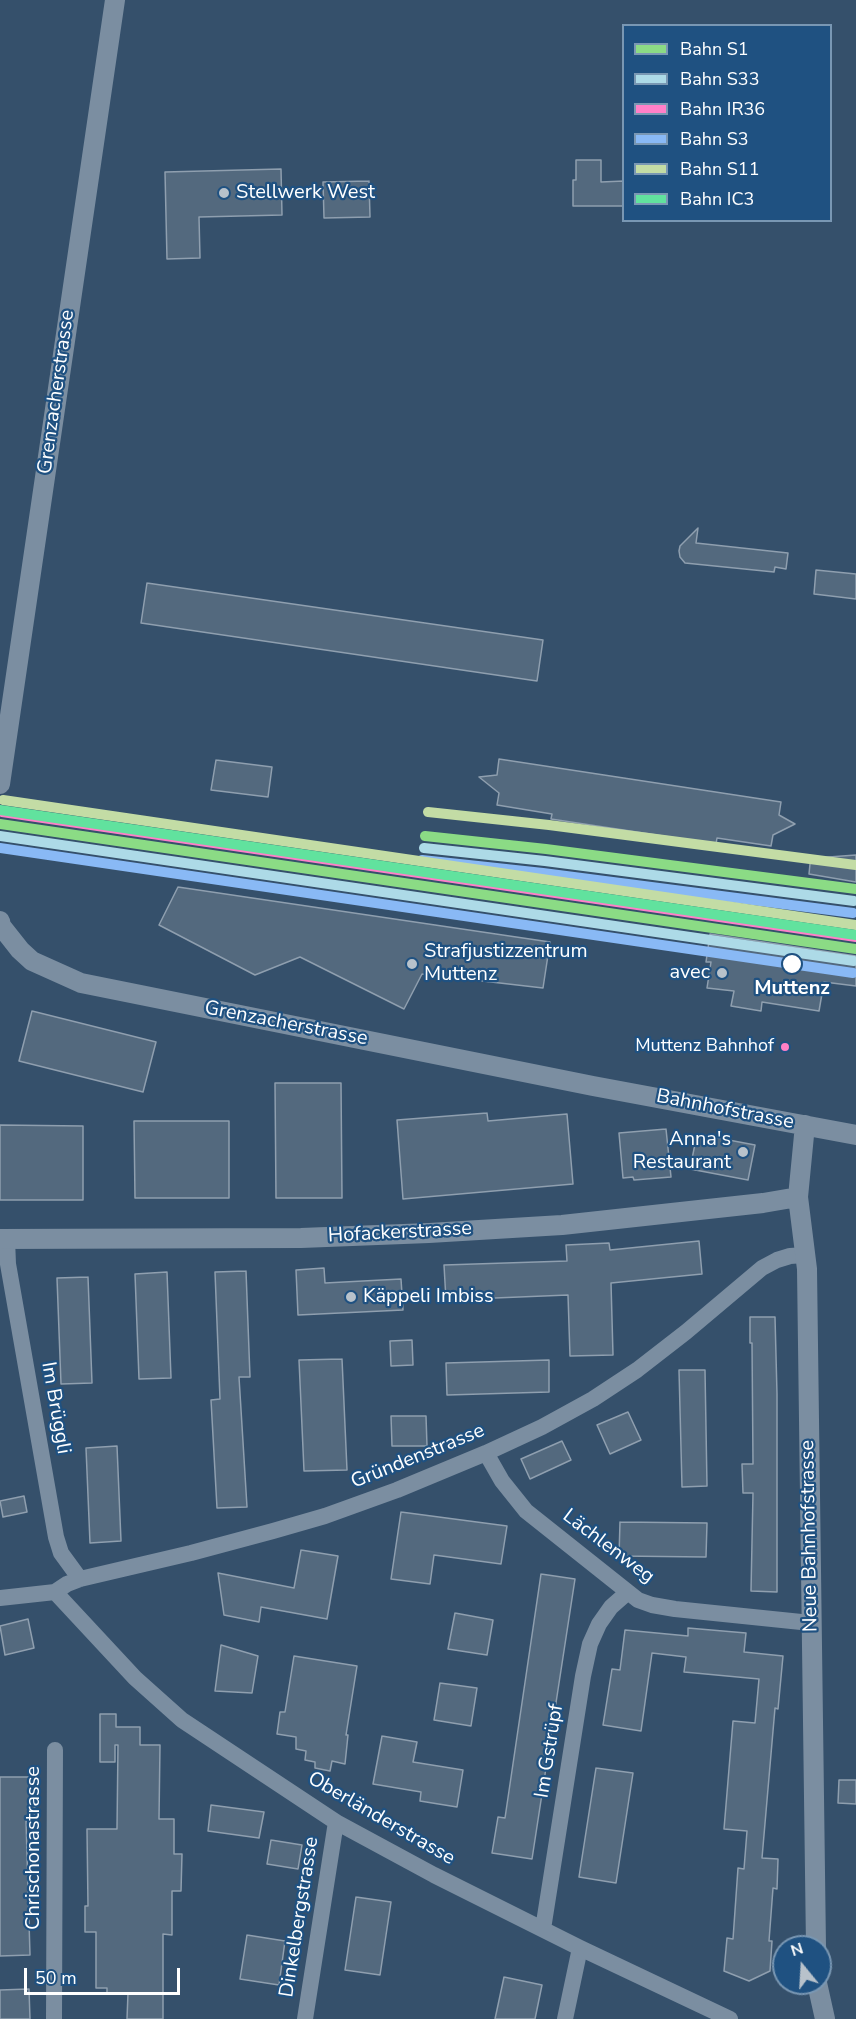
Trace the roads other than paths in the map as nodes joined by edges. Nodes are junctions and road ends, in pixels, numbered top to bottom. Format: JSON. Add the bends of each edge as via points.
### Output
{"nodes":[{"id":1,"x":115,"y":0,"type":"edge"},
{"id":2,"x":1,"y":776,"type":"edge"},
{"id":3,"x":0,"y":921,"type":"edge"},
{"id":4,"x":593,"y":1086,"type":"joint"},
{"id":5,"x":805,"y":1125,"type":"junction"},
{"id":6,"x":856,"y":1135,"type":"edge"},
{"id":7,"x":798,"y":1197,"type":"junction"},
{"id":8,"x":3,"y":1239,"type":"edge"},
{"id":9,"x":806,"y":1255,"type":"junction"},
{"id":10,"x":486,"y":1453,"type":"junction"},
{"id":11,"x":80,"y":1579,"type":"junction"},
{"id":12,"x":55,"y":1592,"type":"junction"},
{"id":13,"x":628,"y":1592,"type":"junction"},
{"id":14,"x":0,"y":1598,"type":"edge"},
{"id":15,"x":811,"y":1623,"type":"junction"},
{"id":16,"x":55,"y":1750,"type":"dead end"},
{"id":17,"x":336,"y":1822,"type":"junction"},
{"id":18,"x":543,"y":1929,"type":"junction"},
{"id":19,"x":816,"y":1935,"type":"edge"},
{"id":20,"x":580,"y":1948,"type":"junction"},
{"id":21,"x":820,"y":1995,"type":"edge"},
{"id":22,"x":54,"y":2019,"type":"edge"},
{"id":23,"x":305,"y":2019,"type":"edge"},
{"id":24,"x":565,"y":2019,"type":"edge"},
{"id":25,"x":730,"y":2019,"type":"edge"},
{"id":26,"x":825,"y":2019,"type":"edge"}],
"edges":[{"from":1,"to":2,"type":"street","name":"Grenzacherstrasse"},
{"from":3,"to":4,"type":"street","name":"Grenzacherstrasse","via":[[20,951],[32,961],[81,983]]},
{"from":4,"to":5,"type":"street","name":"Bahnhofstrasse"},
{"from":5,"to":6,"type":"street","name":"Bahnhofstrasse"},
{"from":5,"to":7,"type":"street","name":"Neue Bahnhofstrasse"},
{"from":7,"to":8,"type":"street","name":"Hofackerstrasse","via":[[562,1225],[429,1233],[301,1238]]},
{"from":7,"to":9,"type":"street","name":"Neue Bahnhofstrasse"},
{"from":8,"to":11,"type":"street","name":"Im Brüggli","via":[[56,1537],[61,1552]]},
{"from":9,"to":10,"type":"street","name":"Gründenstrasse","via":[[790,1256],[762,1268],[637,1370],[593,1399]]},
{"from":9,"to":15,"type":"street","name":"Neue Bahnhofstrasse"},
{"from":10,"to":11,"type":"street","name":"Gründenstrasse","via":[[325,1516]]},
{"from":10,"to":13,"type":"street","name":"Lächlenweg","via":[[526,1511]]},
{"from":11,"to":12,"type":"street","name":"Gründenstrasse"},
{"from":12,"to":14,"type":"street","name":"Gründenstrasse"},
{"from":12,"to":17,"type":"street","name":"Oberländerstrasse","via":[[135,1678],[182,1720]]},
{"from":13,"to":15,"type":"street","name":"Lächlenweg","via":[[652,1605]]},
{"from":13,"to":18,"type":"street","name":"Im Gstrüpf","via":[[611,1607],[590,1644]]},
{"from":15,"to":19,"type":"street","name":"Neue Bahnhofstrasse"},
{"from":16,"to":22,"type":"street","name":"Chrischonastrasse"},
{"from":17,"to":18,"type":"street","name":"Oberländerstrasse"},
{"from":17,"to":23,"type":"street","name":"Dinkelbergstrasse"},
{"from":18,"to":20,"type":"street","name":"Oberländerstrasse"},
{"from":20,"to":24,"type":"street"},
{"from":20,"to":25,"type":"street","name":"Oberländerstrasse"},
{"from":21,"to":26,"type":"street"}]}
